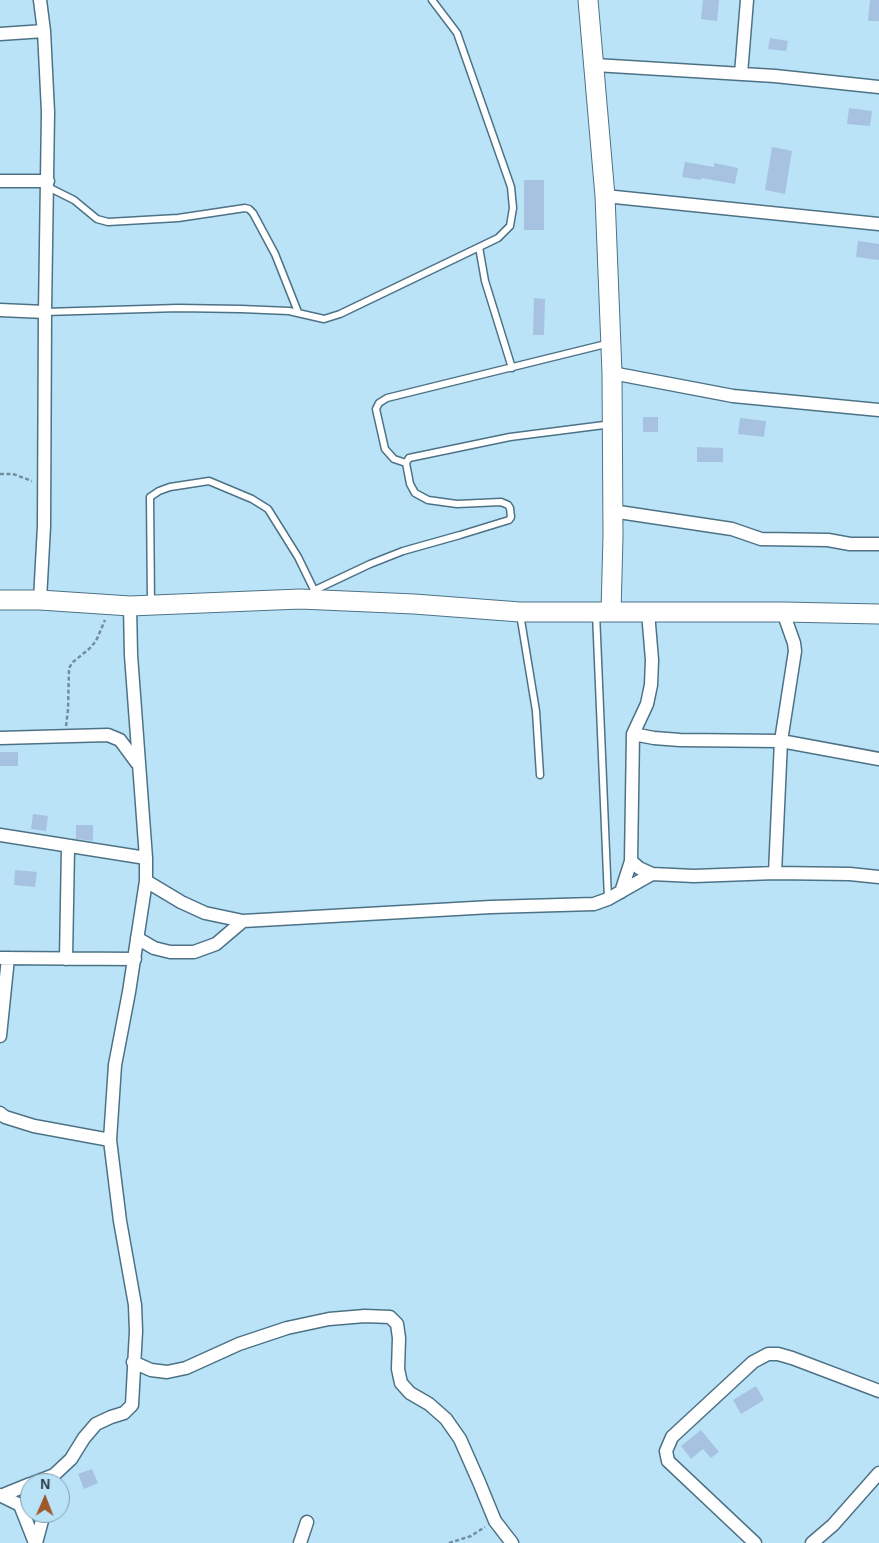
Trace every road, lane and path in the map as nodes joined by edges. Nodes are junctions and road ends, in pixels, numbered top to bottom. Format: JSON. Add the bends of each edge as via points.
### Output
{"nodes":[{"id":1,"x":40,"y":0,"type":"edge"},
{"id":2,"x":432,"y":0,"type":"edge"},
{"id":3,"x":588,"y":0,"type":"edge"},
{"id":4,"x":747,"y":0,"type":"edge"},
{"id":5,"x":44,"y":31,"type":"junction"},
{"id":6,"x":0,"y":34,"type":"edge"},
{"id":7,"x":595,"y":65,"type":"junction"},
{"id":8,"x":741,"y":74,"type":"junction"},
{"id":9,"x":879,"y":86,"type":"edge"},
{"id":10,"x":0,"y":181,"type":"edge"},
{"id":11,"x":48,"y":184,"type":"junction"},
{"id":12,"x":605,"y":196,"type":"junction"},
{"id":13,"x":879,"y":224,"type":"edge"},
{"id":14,"x":479,"y":247,"type":"junction"},
{"id":15,"x":0,"y":310,"type":"edge"},
{"id":16,"x":45,"y":312,"type":"junction"},
{"id":17,"x":298,"y":312,"type":"junction"},
{"id":18,"x":611,"y":342,"type":"junction"},
{"id":19,"x":512,"y":368,"type":"junction"},
{"id":20,"x":612,"y":373,"type":"junction"},
{"id":21,"x":879,"y":410,"type":"edge"},
{"id":22,"x":613,"y":424,"type":"junction"},
{"id":23,"x":406,"y":463,"type":"junction"},
{"id":24,"x":0,"y":474,"type":"edge"},
{"id":25,"x":44,"y":485,"type":"junction"},
{"id":26,"x":612,"y":511,"type":"junction"},
{"id":27,"x":879,"y":544,"type":"edge"},
{"id":28,"x":316,"y":595,"type":"junction"},
{"id":29,"x":0,"y":600,"type":"edge"},
{"id":30,"x":40,"y":600,"type":"junction"},
{"id":31,"x":110,"y":604,"type":"junction"},
{"id":32,"x":151,"y":605,"type":"junction"},
{"id":33,"x":130,"y":606,"type":"junction"},
{"id":34,"x":520,"y":612,"type":"junction"},
{"id":35,"x":604,"y":612,"type":"junction"},
{"id":36,"x":648,"y":612,"type":"junction"},
{"id":37,"x":783,"y":612,"type":"junction"},
{"id":38,"x":879,"y":614,"type":"edge"},
{"id":39,"x":633,"y":734,"type":"junction"},
{"id":40,"x":63,"y":735,"type":"junction"},
{"id":41,"x":0,"y":738,"type":"edge"},
{"id":42,"x":781,"y":742,"type":"junction"},
{"id":43,"x":879,"y":759,"type":"edge"},
{"id":44,"x":138,"y":765,"type":"junction"},
{"id":45,"x":540,"y":775,"type":"dead end"},
{"id":46,"x":0,"y":835,"type":"edge"},
{"id":47,"x":68,"y":846,"type":"junction"},
{"id":48,"x":146,"y":858,"type":"junction"},
{"id":49,"x":631,"y":861,"type":"junction"},
{"id":50,"x":775,"y":873,"type":"junction"},
{"id":51,"x":652,"y":874,"type":"junction"},
{"id":52,"x":879,"y":877,"type":"edge"},
{"id":53,"x":146,"y":881,"type":"junction"},
{"id":54,"x":621,"y":892,"type":"junction"},
{"id":55,"x":608,"y":900,"type":"junction"},
{"id":56,"x":243,"y":921,"type":"junction"},
{"id":57,"x":138,"y":938,"type":"junction"},
{"id":58,"x":4,"y":958,"type":"edge"},
{"id":59,"x":66,"y":959,"type":"junction"},
{"id":60,"x":135,"y":959,"type":"junction"},
{"id":61,"x":0,"y":1035,"type":"edge"},
{"id":62,"x":0,"y":1113,"type":"edge"},
{"id":63,"x":110,"y":1140,"type":"junction"},
{"id":64,"x":133,"y":1362,"type":"junction"},
{"id":65,"x":879,"y":1391,"type":"edge"},
{"id":66,"x":58,"y":1473,"type":"edge"},
{"id":67,"x":879,"y":1473,"type":"edge"},
{"id":68,"x":20,"y":1488,"type":"edge"},
{"id":69,"x":1,"y":1495,"type":"edge"},
{"id":70,"x":495,"y":1521,"type":"junction"},
{"id":71,"x":306,"y":1522,"type":"dead end"},
{"id":72,"x":41,"y":1523,"type":"edge"},
{"id":73,"x":35,"y":1543,"type":"edge"},
{"id":74,"x":300,"y":1543,"type":"edge"},
{"id":75,"x":449,"y":1543,"type":"edge"},
{"id":76,"x":512,"y":1543,"type":"edge"},
{"id":77,"x":755,"y":1543,"type":"edge"},
{"id":78,"x":812,"y":1543,"type":"edge"}],
"edges":[{"from":1,"to":5,"type":"street"},
{"from":2,"to":14,"type":"lane","via":[[457,33],[512,187],[510,226],[498,238]]},
{"from":3,"to":7,"type":"street"},
{"from":4,"to":8,"type":"street"},
{"from":5,"to":6,"type":"street"},
{"from":5,"to":11,"type":"street"},
{"from":7,"to":8,"type":"street"},
{"from":7,"to":12,"type":"street"},
{"from":8,"to":9,"type":"street"},
{"from":10,"to":11,"type":"street"},
{"from":11,"to":16,"type":"street"},
{"from":11,"to":17,"type":"lane","via":[[97,219],[108,222],[178,218],[249,208],[275,254]]},
{"from":12,"to":13,"type":"street"},
{"from":12,"to":18,"type":"street"},
{"from":14,"to":17,"type":"lane","via":[[340,314],[324,318]]},
{"from":14,"to":19,"type":"lane","via":[[485,281]]},
{"from":15,"to":16,"type":"street"},
{"from":16,"to":17,"type":"lane","via":[[178,308]]},
{"from":16,"to":25,"type":"street"},
{"from":18,"to":19,"type":"lane"},
{"from":18,"to":20,"type":"street"},
{"from":19,"to":23,"type":"lane","via":[[387,398],[379,403],[376,410],[385,449],[394,459]]},
{"from":20,"to":21,"type":"street","via":[[733,396]]},
{"from":20,"to":22,"type":"street"},
{"from":22,"to":23,"type":"lane","via":[[510,437],[412,456]]},
{"from":22,"to":26,"type":"street"},
{"from":23,"to":28,"type":"lane","via":[[410,484],[421,497],[457,504],[501,502],[508,504],[511,517],[370,564]]},
{"from":24,"to":25,"type":"path","via":[[13,474]]},
{"from":25,"to":30,"type":"street"},
{"from":26,"to":27,"type":"street","via":[[732,530],[760,539]]},
{"from":26,"to":35,"type":"street"},
{"from":28,"to":32,"type":"street"},
{"from":28,"to":32,"type":"lane","via":[[268,509],[210,481],[170,488],[150,497]]},
{"from":28,"to":34,"type":"street"},
{"from":29,"to":30,"type":"street"},
{"from":30,"to":31,"type":"street"},
{"from":31,"to":33,"type":"street"},
{"from":31,"to":40,"type":"path","via":[[96,641],[69,668],[68,710]]},
{"from":32,"to":33,"type":"street"},
{"from":33,"to":44,"type":"street"},
{"from":34,"to":35,"type":"street"},
{"from":34,"to":45,"type":"lane","via":[[536,711]]},
{"from":35,"to":36,"type":"street"},
{"from":35,"to":55,"type":"lane"},
{"from":36,"to":37,"type":"street"},
{"from":36,"to":39,"type":"street","via":[[651,685],[647,704]]},
{"from":37,"to":38,"type":"street"},
{"from":37,"to":42,"type":"street","via":[[795,651]]},
{"from":39,"to":42,"type":"street","via":[[680,740]]},
{"from":39,"to":49,"type":"street"},
{"from":40,"to":41,"type":"street"},
{"from":40,"to":44,"type":"street","via":[[115,737]]},
{"from":42,"to":43,"type":"street"},
{"from":42,"to":50,"type":"street"},
{"from":44,"to":48,"type":"street"},
{"from":46,"to":47,"type":"street"},
{"from":47,"to":48,"type":"street"},
{"from":47,"to":59,"type":"street"},
{"from":48,"to":53,"type":"street"},
{"from":49,"to":51,"type":"street"},
{"from":49,"to":54,"type":"street"},
{"from":50,"to":51,"type":"street"},
{"from":50,"to":52,"type":"street"},
{"from":51,"to":54,"type":"street"},
{"from":53,"to":56,"type":"street","via":[[205,914]]},
{"from":53,"to":57,"type":"street"},
{"from":54,"to":55,"type":"street"},
{"from":55,"to":56,"type":"street","via":[[594,904]]},
{"from":56,"to":57,"type":"street","via":[[216,944],[194,952],[170,952],[154,948]]},
{"from":57,"to":60,"type":"street"},
{"from":58,"to":59,"type":"street"},
{"from":58,"to":61,"type":"street"},
{"from":59,"to":60,"type":"street"},
{"from":60,"to":63,"type":"street","via":[[115,1065]]},
{"from":62,"to":63,"type":"street","via":[[34,1126]]},
{"from":63,"to":64,"type":"street","via":[[135,1305]]},
{"from":64,"to":66,"type":"street","via":[[132,1405],[124,1413],[96,1424]]},
{"from":64,"to":70,"type":"street","via":[[151,1370],[167,1372],[186,1368],[239,1344],[287,1328],[329,1319],[390,1317],[397,1324],[401,1383],[446,1419],[464,1448]]},
{"from":65,"to":77,"type":"street","via":[[792,1358],[768,1354],[753,1362],[672,1438],[666,1451],[668,1461]]},
{"from":67,"to":78,"type":"street"},
{"from":68,"to":69,"type":"street"},
{"from":69,"to":73,"type":"street","via":[[20,1505]]},
{"from":70,"to":75,"type":"path","via":[[471,1536]]},
{"from":70,"to":76,"type":"street"},
{"from":71,"to":74,"type":"street"},
{"from":72,"to":73,"type":"street"}]}
